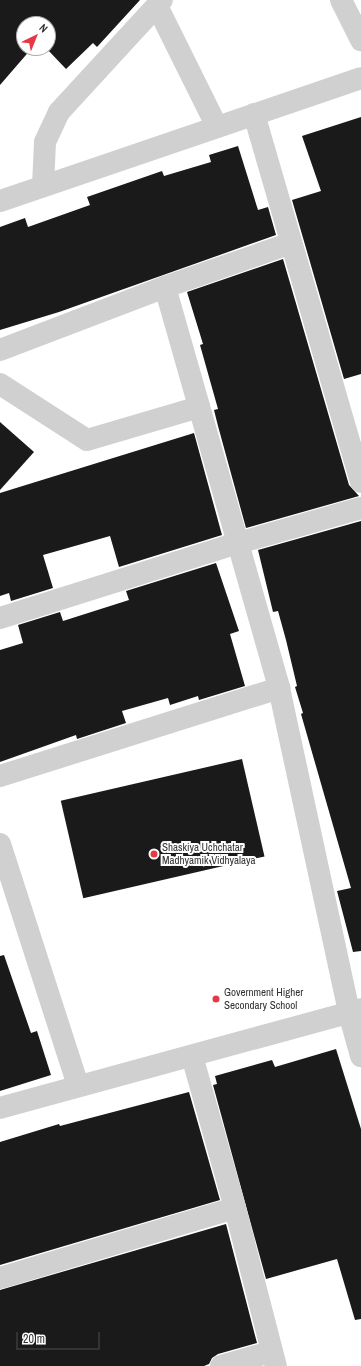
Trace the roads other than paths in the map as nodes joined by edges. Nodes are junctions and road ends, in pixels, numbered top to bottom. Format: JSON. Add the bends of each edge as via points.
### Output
{"nodes":[{"id":1,"x":341,"y":0,"type":"edge"},
{"id":2,"x":159,"y":3,"type":"edge"},
{"id":3,"x":361,"y":40,"type":"edge"},
{"id":4,"x":361,"y":78,"type":"edge"},
{"id":5,"x":254,"y":114,"type":"junction"},
{"id":6,"x":217,"y":127,"type":"junction"},
{"id":7,"x":43,"y":186,"type":"junction"},
{"id":8,"x":0,"y":201,"type":"edge"},
{"id":9,"x":291,"y":243,"type":"junction"},
{"id":10,"x":165,"y":287,"type":"junction"},
{"id":11,"x":0,"y":350,"type":"edge"},
{"id":12,"x":0,"y":384,"type":"edge"},
{"id":13,"x":199,"y":407,"type":"junction"},
{"id":14,"x":361,"y":482,"type":"edge"},
{"id":15,"x":361,"y":508,"type":"edge"},
{"id":16,"x":238,"y":543,"type":"junction"},
{"id":17,"x":0,"y":618,"type":"edge"},
{"id":18,"x":279,"y":688,"type":"junction"},
{"id":19,"x":0,"y":776,"type":"edge"},
{"id":20,"x":0,"y":844,"type":"edge"},
{"id":21,"x":355,"y":1011,"type":"edge"},
{"id":22,"x":192,"y":1056,"type":"junction"},
{"id":23,"x":361,"y":1056,"type":"edge"},
{"id":24,"x":78,"y":1086,"type":"junction"},
{"id":25,"x":0,"y":1108,"type":"edge"},
{"id":26,"x":235,"y":1208,"type":"junction"},
{"id":27,"x":0,"y":1278,"type":"edge"},
{"id":28,"x":273,"y":1359,"type":"edge"},
{"id":29,"x":221,"y":1366,"type":"edge"}],
"edges":[{"from":1,"to":3,"type":"street"},
{"from":2,"to":6,"type":"street"},
{"from":2,"to":7,"type":"street","via":[[59,112],[45,142]]},
{"from":4,"to":5,"type":"street"},
{"from":5,"to":6,"type":"street"},
{"from":5,"to":9,"type":"street"},
{"from":6,"to":7,"type":"street"},
{"from":7,"to":8,"type":"street"},
{"from":9,"to":10,"type":"street"},
{"from":9,"to":14,"type":"street"},
{"from":10,"to":11,"type":"street"},
{"from":10,"to":13,"type":"street"},
{"from":12,"to":13,"type":"street","via":[[87,440]]},
{"from":13,"to":16,"type":"street"},
{"from":15,"to":16,"type":"street"},
{"from":16,"to":17,"type":"street"},
{"from":16,"to":18,"type":"street"},
{"from":18,"to":19,"type":"street"},
{"from":18,"to":21,"type":"street"},
{"from":20,"to":24,"type":"street"},
{"from":21,"to":22,"type":"street"},
{"from":21,"to":23,"type":"street"},
{"from":22,"to":24,"type":"street"},
{"from":22,"to":26,"type":"street"},
{"from":24,"to":25,"type":"street"},
{"from":26,"to":27,"type":"street"},
{"from":26,"to":28,"type":"street"},
{"from":28,"to":29,"type":"street"}]}
